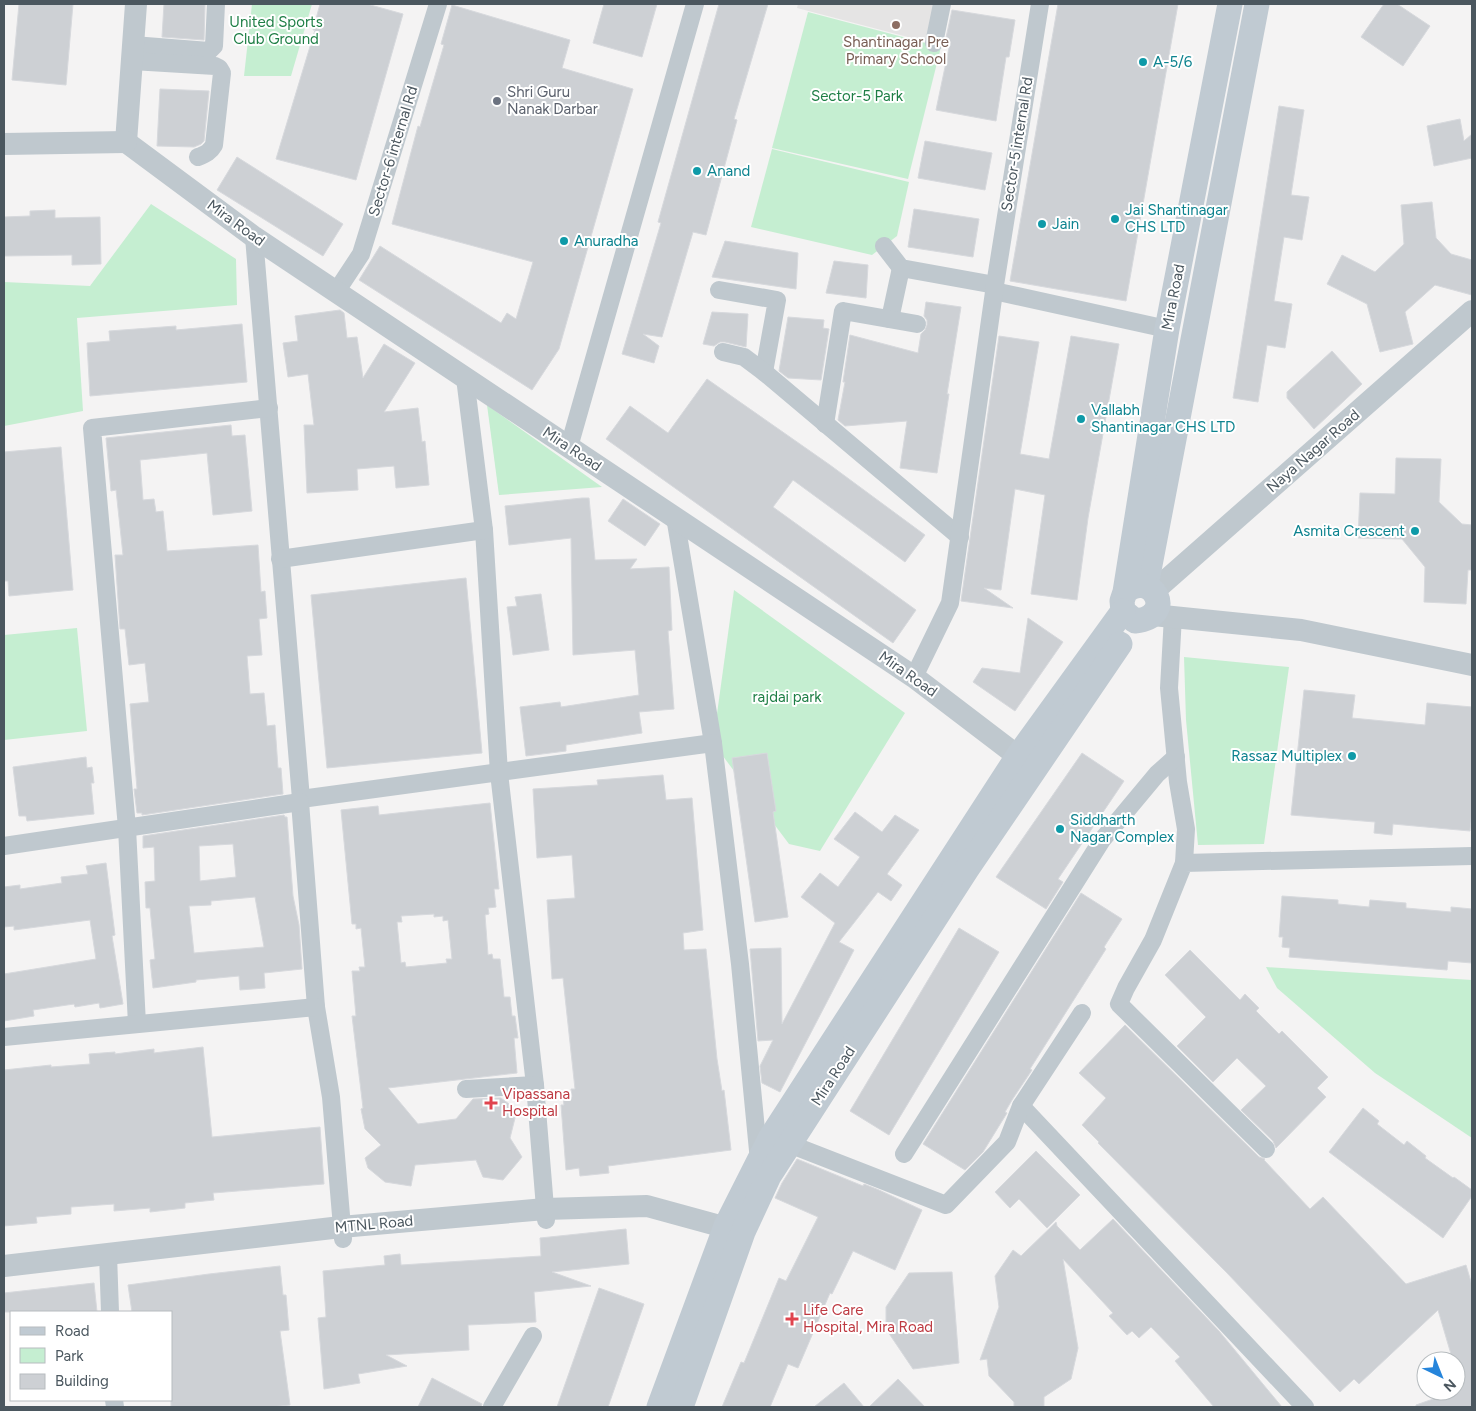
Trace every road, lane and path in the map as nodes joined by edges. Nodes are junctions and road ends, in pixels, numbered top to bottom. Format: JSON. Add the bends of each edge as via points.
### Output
{"nodes":[{"id":1,"x":136,"y":4,"type":"edge"},
{"id":2,"x":216,"y":4,"type":"edge"},
{"id":3,"x":438,"y":4,"type":"edge"},
{"id":4,"x":695,"y":4,"type":"edge"},
{"id":5,"x":942,"y":4,"type":"edge"},
{"id":6,"x":1040,"y":4,"type":"edge"},
{"id":7,"x":1230,"y":4,"type":"edge"},
{"id":8,"x":1257,"y":4,"type":"edge"},
{"id":9,"x":934,"y":43,"type":"dead end"},
{"id":10,"x":132,"y":53,"type":"junction"},
{"id":11,"x":126,"y":142,"type":"junction"},
{"id":12,"x":4,"y":144,"type":"edge"},
{"id":13,"x":198,"y":157,"type":"dead end"},
{"id":14,"x":254,"y":237,"type":"junction"},
{"id":15,"x":884,"y":246,"type":"dead end"},
{"id":16,"x":901,"y":268,"type":"junction"},
{"id":17,"x":994,"y":288,"type":"junction"},
{"id":18,"x":719,"y":290,"type":"dead end"},
{"id":19,"x":336,"y":292,"type":"junction"},
{"id":20,"x":1472,"y":310,"type":"edge"},
{"id":21,"x":890,"y":319,"type":"junction"},
{"id":22,"x":917,"y":324,"type":"dead end"},
{"id":23,"x":1167,"y":329,"type":"junction"},
{"id":24,"x":723,"y":352,"type":"dead end"},
{"id":25,"x":764,"y":372,"type":"junction"},
{"id":26,"x":465,"y":378,"type":"junction"},
{"id":27,"x":269,"y":408,"type":"junction"},
{"id":28,"x":825,"y":424,"type":"junction"},
{"id":29,"x":570,"y":447,"type":"junction"},
{"id":30,"x":675,"y":517,"type":"junction"},
{"id":31,"x":484,"y":530,"type":"junction"},
{"id":32,"x":960,"y":537,"type":"junction"},
{"id":33,"x":280,"y":558,"type":"junction"},
{"id":34,"x":1144,"y":605,"type":"junction"},
{"id":35,"x":1472,"y":665,"type":"edge"},
{"id":36,"x":914,"y":677,"type":"junction"},
{"id":37,"x":714,"y":743,"type":"junction"},
{"id":38,"x":1176,"y":757,"type":"junction"},
{"id":39,"x":1026,"y":763,"type":"junction"},
{"id":40,"x":499,"y":773,"type":"junction"},
{"id":41,"x":300,"y":801,"type":"junction"},
{"id":42,"x":127,"y":828,"type":"junction"},
{"id":43,"x":4,"y":846,"type":"edge"},
{"id":44,"x":1472,"y":856,"type":"edge"},
{"id":45,"x":1184,"y":863,"type":"junction"},
{"id":46,"x":316,"y":1007,"type":"junction"},
{"id":47,"x":1082,"y":1013,"type":"dead end"},
{"id":48,"x":137,"y":1024,"type":"junction"},
{"id":49,"x":4,"y":1037,"type":"edge"},
{"id":50,"x":535,"y":1085,"type":"junction"},
{"id":51,"x":466,"y":1089,"type":"dead end"},
{"id":52,"x":1021,"y":1106,"type":"junction"},
{"id":53,"x":780,"y":1141,"type":"junction"},
{"id":54,"x":1266,"y":1149,"type":"dead end"},
{"id":55,"x":904,"y":1154,"type":"dead end"},
{"id":56,"x":764,"y":1168,"type":"junction"},
{"id":57,"x":545,"y":1215,"type":"junction"},
{"id":58,"x":342,"y":1233,"type":"junction"},
{"id":59,"x":732,"y":1236,"type":"junction"},
{"id":60,"x":108,"y":1259,"type":"junction"},
{"id":61,"x":4,"y":1266,"type":"edge"},
{"id":62,"x":4,"y":1277,"type":"edge"},
{"id":63,"x":110,"y":1311,"type":"edge"},
{"id":64,"x":533,"y":1336,"type":"dead end"},
{"id":65,"x":492,"y":1407,"type":"edge"},
{"id":66,"x":659,"y":1407,"type":"edge"},
{"id":67,"x":682,"y":1407,"type":"edge"},
{"id":68,"x":1305,"y":1407,"type":"edge"}],
"edges":[{"from":1,"to":10,"type":"street"},
{"from":2,"to":10,"type":"street","via":[[214,46],[208,51]]},
{"from":3,"to":19,"type":"street","name":"Sector-6 internal Rd","via":[[361,254]]},
{"from":4,"to":29,"type":"street"},
{"from":5,"to":9,"type":"street"},
{"from":6,"to":17,"type":"street","name":"Sector-5 internal Rd"},
{"from":7,"to":23,"type":"main road","name":"Mira Road"},
{"from":8,"to":34,"type":"main road","name":"Mira Road"},
{"from":10,"to":11,"type":"street"},
{"from":10,"to":13,"type":"street","via":[[220,68],[214,144],[211,150]]},
{"from":11,"to":12,"type":"street"},
{"from":11,"to":14,"type":"street","name":"Mira Road"},
{"from":14,"to":19,"type":"street","name":"Mira Road"},
{"from":14,"to":27,"type":"street"},
{"from":15,"to":16,"type":"street"},
{"from":16,"to":17,"type":"street"},
{"from":16,"to":21,"type":"street"},
{"from":17,"to":23,"type":"street"},
{"from":17,"to":32,"type":"street","name":"Sector-5 internal Rd"},
{"from":18,"to":25,"type":"street","via":[[777,300]]},
{"from":19,"to":26,"type":"street","name":"Mira Road"},
{"from":20,"to":34,"type":"street","name":"Naya Nagar Road"},
{"from":21,"to":22,"type":"street"},
{"from":21,"to":28,"type":"street","via":[[843,310]]},
{"from":23,"to":34,"type":"main road","name":"Mira Road"},
{"from":24,"to":25,"type":"street","via":[[744,357]]},
{"from":25,"to":28,"type":"street"},
{"from":26,"to":29,"type":"street","name":"Mira Road"},
{"from":26,"to":31,"type":"street"},
{"from":27,"to":33,"type":"street"},
{"from":27,"to":42,"type":"street","via":[[92,428]]},
{"from":28,"to":32,"type":"street"},
{"from":29,"to":30,"type":"street","name":"Mira Road"},
{"from":30,"to":36,"type":"street","name":"Mira Road"},
{"from":30,"to":37,"type":"street"},
{"from":31,"to":33,"type":"street"},
{"from":31,"to":40,"type":"street"},
{"from":32,"to":36,"type":"street","name":"Sector-5 internal Rd","via":[[950,603]]},
{"from":33,"to":41,"type":"street"},
{"from":34,"to":35,"type":"street","via":[[1301,630]]},
{"from":34,"to":38,"type":"street","via":[[1169,688]]},
{"from":34,"to":39,"type":"main road","name":"Mira Road"},
{"from":36,"to":39,"type":"street","name":"Mira Road"},
{"from":37,"to":40,"type":"street"},
{"from":37,"to":56,"type":"street"},
{"from":38,"to":45,"type":"street","via":[[1186,829]]},
{"from":38,"to":55,"type":"street","via":[[1157,774],[1102,840]]},
{"from":39,"to":53,"type":"main road","name":"Mira Road","via":[[967,869]]},
{"from":40,"to":41,"type":"street"},
{"from":40,"to":50,"type":"street"},
{"from":41,"to":42,"type":"street"},
{"from":41,"to":46,"type":"street"},
{"from":42,"to":43,"type":"street"},
{"from":42,"to":48,"type":"street"},
{"from":44,"to":45,"type":"street"},
{"from":45,"to":54,"type":"street","via":[[1153,940],[1119,1004]]},
{"from":46,"to":48,"type":"street"},
{"from":46,"to":58,"type":"street","via":[[331,1097]]},
{"from":47,"to":52,"type":"street"},
{"from":48,"to":49,"type":"street"},
{"from":50,"to":51,"type":"street"},
{"from":50,"to":57,"type":"street"},
{"from":52,"to":53,"type":"street","via":[[1007,1142],[946,1206]]},
{"from":52,"to":68,"type":"street"},
{"from":53,"to":56,"type":"main road","name":"Mira Road"},
{"from":56,"to":59,"type":"main road","name":"Mira Road"},
{"from":57,"to":58,"type":"street","name":"MTNL Road"},
{"from":57,"to":59,"type":"street","name":"MTNL Road","via":[[635,1217]]},
{"from":58,"to":60,"type":"street","name":"MTNL Road"},
{"from":59,"to":66,"type":"main road","name":"Mira Road"},
{"from":59,"to":67,"type":"main road","name":"Mira Road"},
{"from":60,"to":61,"type":"street","name":"MTNL Road"},
{"from":60,"to":62,"type":"street","name":"MTNL Road"},
{"from":60,"to":63,"type":"street"},
{"from":64,"to":65,"type":"street"}]}
